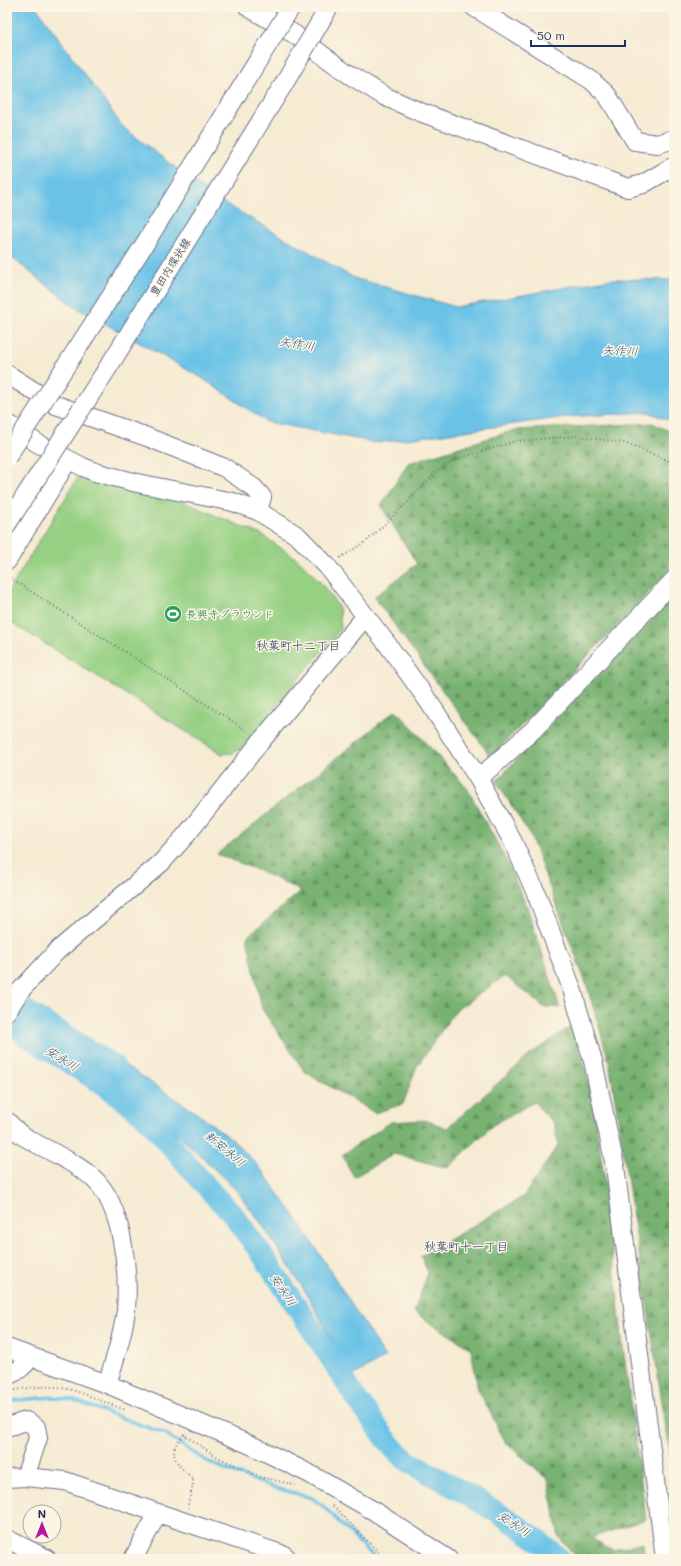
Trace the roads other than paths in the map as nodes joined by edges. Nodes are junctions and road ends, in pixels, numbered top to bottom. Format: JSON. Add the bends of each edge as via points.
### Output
{"nodes":[{"id":1,"x":248,"y":7,"type":"edge"},
{"id":2,"x":290,"y":7,"type":"edge"},
{"id":3,"x":329,"y":7,"type":"edge"},
{"id":4,"x":474,"y":7,"type":"edge"},
{"id":5,"x":674,"y":139,"type":"edge"},
{"id":6,"x":674,"y":166,"type":"edge"},
{"id":7,"x":7,"y":374,"type":"edge"},
{"id":8,"x":7,"y":423,"type":"edge"},
{"id":9,"x":7,"y":457,"type":"edge"},
{"id":10,"x":68,"y":460,"type":"junction"},
{"id":11,"x":258,"y":511,"type":"junction"},
{"id":12,"x":7,"y":524,"type":"edge"},
{"id":13,"x":7,"y":561,"type":"edge"},
{"id":14,"x":674,"y":580,"type":"edge"},
{"id":15,"x":365,"y":616,"type":"junction"},
{"id":16,"x":478,"y":778,"type":"junction"},
{"id":17,"x":7,"y":1011,"type":"edge"},
{"id":18,"x":7,"y":1122,"type":"edge"},
{"id":19,"x":7,"y":1348,"type":"edge"},
{"id":20,"x":31,"y":1357,"type":"junction"},
{"id":21,"x":11,"y":1383,"type":"edge"},
{"id":22,"x":107,"y":1384,"type":"junction"},
{"id":23,"x":7,"y":1427,"type":"edge"},
{"id":24,"x":25,"y":1477,"type":"junction"},
{"id":25,"x":7,"y":1478,"type":"edge"},
{"id":26,"x":158,"y":1514,"type":"junction"},
{"id":27,"x":7,"y":1539,"type":"edge"},
{"id":28,"x":48,"y":1559,"type":"edge"},
{"id":29,"x":133,"y":1559,"type":"edge"},
{"id":30,"x":288,"y":1559,"type":"edge"},
{"id":31,"x":448,"y":1559,"type":"edge"},
{"id":32,"x":665,"y":1559,"type":"edge"}],
"edges":[{"from":1,"to":6,"type":"street","via":[[294,34],[384,96],[420,112],[628,188],[642,184]]},
{"from":2,"to":9,"type":"street","bridge":true,"via":[[146,242]]},
{"from":3,"to":12,"type":"street","name":"豊田内環状線","bridge":true,"via":[[109,366]]},
{"from":4,"to":5,"type":"street","via":[[590,80],[607,95],[635,141],[657,144]]},
{"from":7,"to":11,"type":"street","via":[[56,405],[148,437],[225,468],[254,488],[262,497]]},
{"from":8,"to":10,"type":"street"},
{"from":10,"to":11,"type":"street","via":[[108,476],[208,496]]},
{"from":10,"to":13,"type":"street"},
{"from":11,"to":15,"type":"street","via":[[298,536],[327,566]]},
{"from":14,"to":16,"type":"street","via":[[533,730]]},
{"from":15,"to":16,"type":"street","via":[[429,702]]},
{"from":15,"to":17,"type":"street","via":[[161,863],[57,951],[20,991]]},
{"from":16,"to":32,"type":"street","via":[[513,842],[536,893],[572,989],[593,1061],[615,1166]]},
{"from":18,"to":22,"type":"street","via":[[21,1135],[72,1163],[93,1178],[101,1186],[112,1206],[122,1236],[126,1310]]},
{"from":19,"to":20,"type":"street"},
{"from":20,"to":21,"type":"street","via":[[15,1374]]},
{"from":20,"to":22,"type":"street"},
{"from":22,"to":31,"type":"street","via":[[218,1430],[308,1473],[374,1511]]},
{"from":23,"to":24,"type":"street","via":[[26,1421],[36,1427],[38,1438]]},
{"from":24,"to":25,"type":"street"},
{"from":24,"to":26,"type":"street","via":[[65,1481]]},
{"from":26,"to":29,"type":"street"},
{"from":26,"to":30,"type":"street","via":[[276,1552]]},
{"from":27,"to":28,"type":"street"}]}
